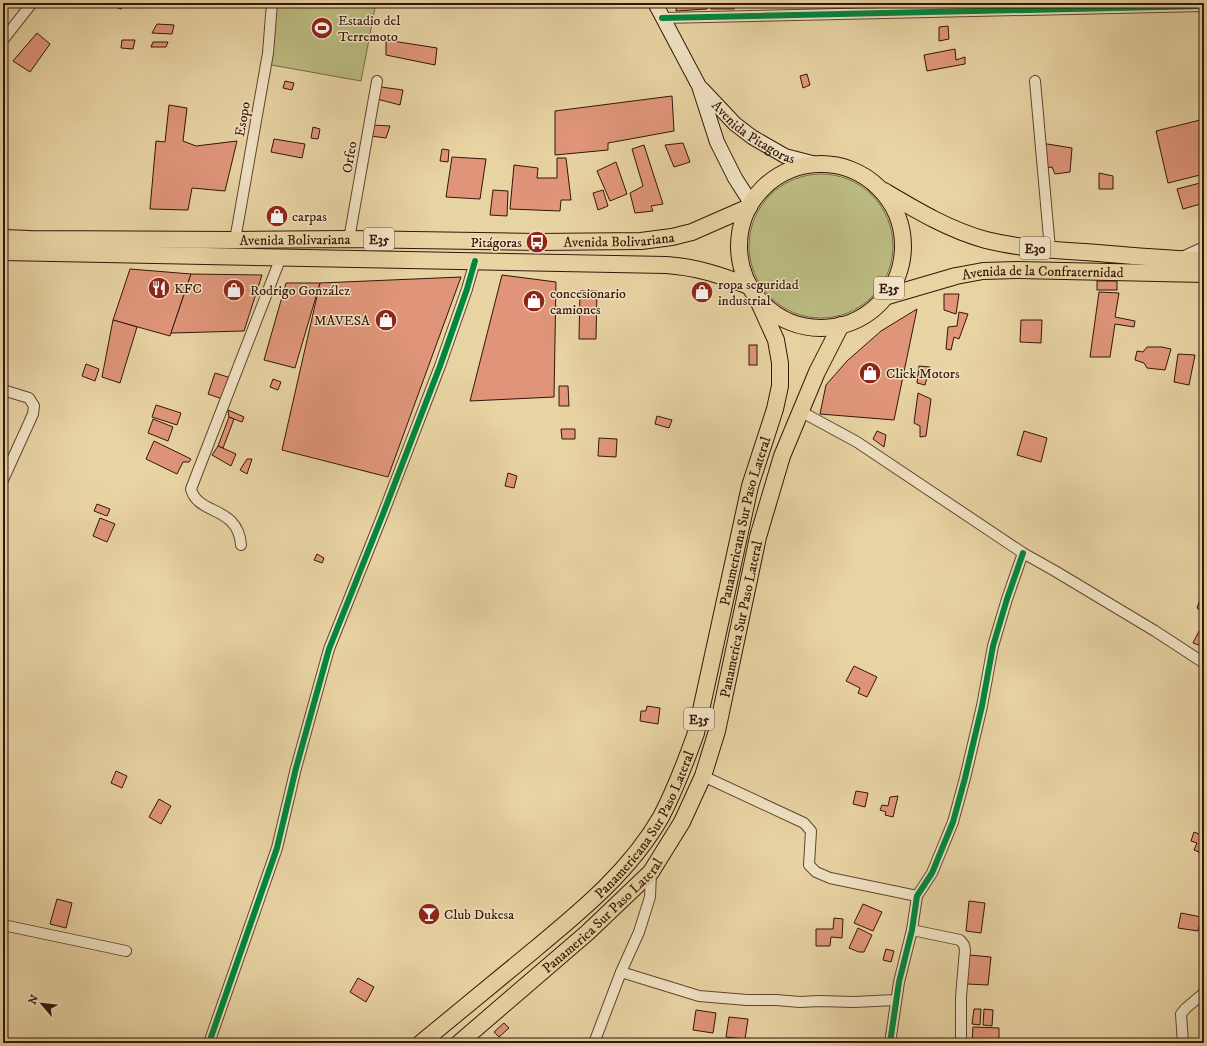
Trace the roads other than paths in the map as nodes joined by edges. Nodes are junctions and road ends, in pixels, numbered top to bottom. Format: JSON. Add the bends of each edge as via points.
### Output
{"nodes":[{"id":1,"x":32,"y":3,"type":"edge"},
{"id":2,"x":272,"y":3,"type":"edge"},
{"id":3,"x":655,"y":3,"type":"edge"},
{"id":4,"x":1204,"y":6,"type":"edge"},
{"id":5,"x":662,"y":18,"type":"junction"},
{"id":6,"x":3,"y":40,"type":"edge"},
{"id":7,"x":377,"y":81,"type":"dead end"},
{"id":8,"x":1035,"y":81,"type":"dead end"},
{"id":9,"x":699,"y":86,"type":"junction"},
{"id":10,"x":816,"y":164,"type":"junction"},
{"id":11,"x":880,"y":188,"type":"junction"},
{"id":12,"x":750,"y":205,"type":"junction"},
{"id":13,"x":3,"y":238,"type":"edge"},
{"id":14,"x":349,"y":239,"type":"junction"},
{"id":15,"x":235,"y":240,"type":"junction"},
{"id":16,"x":1204,"y":247,"type":"edge"},
{"id":17,"x":1050,"y":249,"type":"junction"},
{"id":18,"x":3,"y":252,"type":"edge"},
{"id":19,"x":281,"y":258,"type":"junction"},
{"id":20,"x":1176,"y":259,"type":"junction"},
{"id":21,"x":1204,"y":260,"type":"edge"},
{"id":22,"x":476,"y":261,"type":"junction"},
{"id":23,"x":1204,"y":274,"type":"edge"},
{"id":24,"x":753,"y":292,"type":"junction"},
{"id":25,"x":884,"y":297,"type":"junction"},
{"id":26,"x":841,"y":325,"type":"junction"},
{"id":27,"x":3,"y":390,"type":"edge"},
{"id":28,"x":800,"y":411,"type":"junction"},
{"id":29,"x":3,"y":480,"type":"edge"},
{"id":30,"x":241,"y":545,"type":"dead end"},
{"id":31,"x":1023,"y":554,"type":"junction"},
{"id":32,"x":1204,"y":663,"type":"edge"},
{"id":33,"x":703,"y":776,"type":"junction"},
{"id":34,"x":651,"y":872,"type":"junction"},
{"id":35,"x":917,"y":896,"type":"junction"},
{"id":36,"x":3,"y":925,"type":"edge"},
{"id":37,"x":912,"y":930,"type":"junction"},
{"id":38,"x":126,"y":951,"type":"dead end"},
{"id":39,"x":621,"y":972,"type":"junction"},
{"id":40,"x":1204,"y":993,"type":"edge"},
{"id":41,"x":896,"y":1000,"type":"junction"},
{"id":42,"x":209,"y":1043,"type":"edge"},
{"id":43,"x":422,"y":1043,"type":"edge"},
{"id":44,"x":459,"y":1043,"type":"edge"},
{"id":45,"x":594,"y":1043,"type":"edge"},
{"id":46,"x":890,"y":1043,"type":"edge"},
{"id":47,"x":961,"y":1043,"type":"edge"},
{"id":48,"x":1183,"y":1043,"type":"edge"}],
"edges":[{"from":1,"to":6,"type":"street"},
{"from":2,"to":15,"type":"street","name":"Esopo","via":[[268,53]]},
{"from":3,"to":5,"type":"main road","name":"Avenida Pitagoras"},
{"from":4,"to":5,"type":"street"},
{"from":5,"to":9,"type":"main road","name":"Avenida Pitagoras"},
{"from":7,"to":14,"type":"street","name":"Orfeo"},
{"from":8,"to":17,"type":"street"},
{"from":9,"to":10,"type":"main road","name":"Avenida Pitagoras","via":[[735,124],[752,137],[785,156]]},
{"from":9,"to":12,"type":"main road","name":"Avenida Pitagoras","via":[[717,142]]},
{"from":10,"to":11,"type":"highway","number":"E35","via":[[850,169]]},
{"from":10,"to":12,"type":"highway","number":"E35","via":[[797,167],[779,175],[763,187]]},
{"from":11,"to":17,"type":"highway","name":"Avenida de la Confraternidad","number":"E30","via":[[925,215],[984,239],[1007,245]]},
{"from":11,"to":25,"type":"highway","number":"E35","via":[[893,207],[901,230],[902,254],[896,277]]},
{"from":12,"to":14,"type":"highway","name":"Avenida Bolivariana","number":"E35","via":[[692,232],[641,241]]},
{"from":12,"to":24,"type":"highway","number":"E35","via":[[742,222],[739,243],[741,264]]},
{"from":13,"to":15,"type":"highway","name":"Avenida Bolivariana","number":"E35"},
{"from":14,"to":15,"type":"highway","name":"Avenida Bolivariana","number":"E35"},
{"from":16,"to":20,"type":"street"},
{"from":17,"to":20,"type":"highway","name":"Avenida de la Confraternidad","number":"E30"},
{"from":18,"to":19,"type":"highway","name":"Avenida Bolivariana","number":"E35"},
{"from":19,"to":22,"type":"highway","name":"Avenida Bolivariana","number":"E35"},
{"from":19,"to":30,"type":"street","via":[[191,489],[198,502],[231,520],[240,535]]},
{"from":20,"to":21,"type":"highway","name":"Avenida de la Confraternidad","number":"E30"},
{"from":22,"to":24,"type":"highway","name":"Avenida Bolivariana","number":"E35","via":[[686,267],[718,274]]},
{"from":22,"to":42,"type":"street","via":[[440,366],[384,514],[329,649],[277,848]]},
{"from":23,"to":25,"type":"highway","name":"Avenida de la Confraternidad","number":"E30","via":[[984,271],[956,276]]},
{"from":24,"to":26,"type":"highway","number":"E35","via":[[774,314],[795,324],[818,328]]},
{"from":24,"to":43,"type":"highway","name":"Panamericana Sur Paso Lateral","number":"E35","via":[[776,340],[780,386],[750,486],[696,733],[684,766],[661,817],[636,853],[607,887]]},
{"from":25,"to":26,"type":"highway","number":"E35","via":[[872,310]]},
{"from":26,"to":28,"type":"highway","name":"Panamerica Sur Paso Lateral","number":"E35"},
{"from":27,"to":29,"type":"street","via":[[29,398],[34,406],[33,414]]},
{"from":28,"to":31,"type":"street","via":[[856,442]]},
{"from":28,"to":33,"type":"highway","name":"Panamerica Sur Paso Lateral","number":"E35","via":[[782,456],[758,537],[717,731]]},
{"from":31,"to":32,"type":"street"},
{"from":31,"to":35,"type":"street","via":[[994,646],[953,822],[932,873]]},
{"from":33,"to":34,"type":"highway","name":"Panamerica Sur Paso Lateral","number":"E35","via":[[682,822]]},
{"from":33,"to":35,"type":"street","via":[[804,823],[811,831],[809,865],[816,872],[830,878]]},
{"from":34,"to":39,"type":"street","via":[[650,897],[639,932]]},
{"from":34,"to":44,"type":"highway","name":"Panamerica Sur Paso Lateral","number":"E35","via":[[587,933]]},
{"from":35,"to":37,"type":"street"},
{"from":36,"to":38,"type":"street"},
{"from":37,"to":41,"type":"street"},
{"from":37,"to":47,"type":"street","via":[[960,940],[964,945]]},
{"from":39,"to":41,"type":"street","via":[[699,996],[800,1002]]},
{"from":39,"to":45,"type":"street"},
{"from":40,"to":48,"type":"street","via":[[1181,1014]]},
{"from":41,"to":46,"type":"street"}]}
